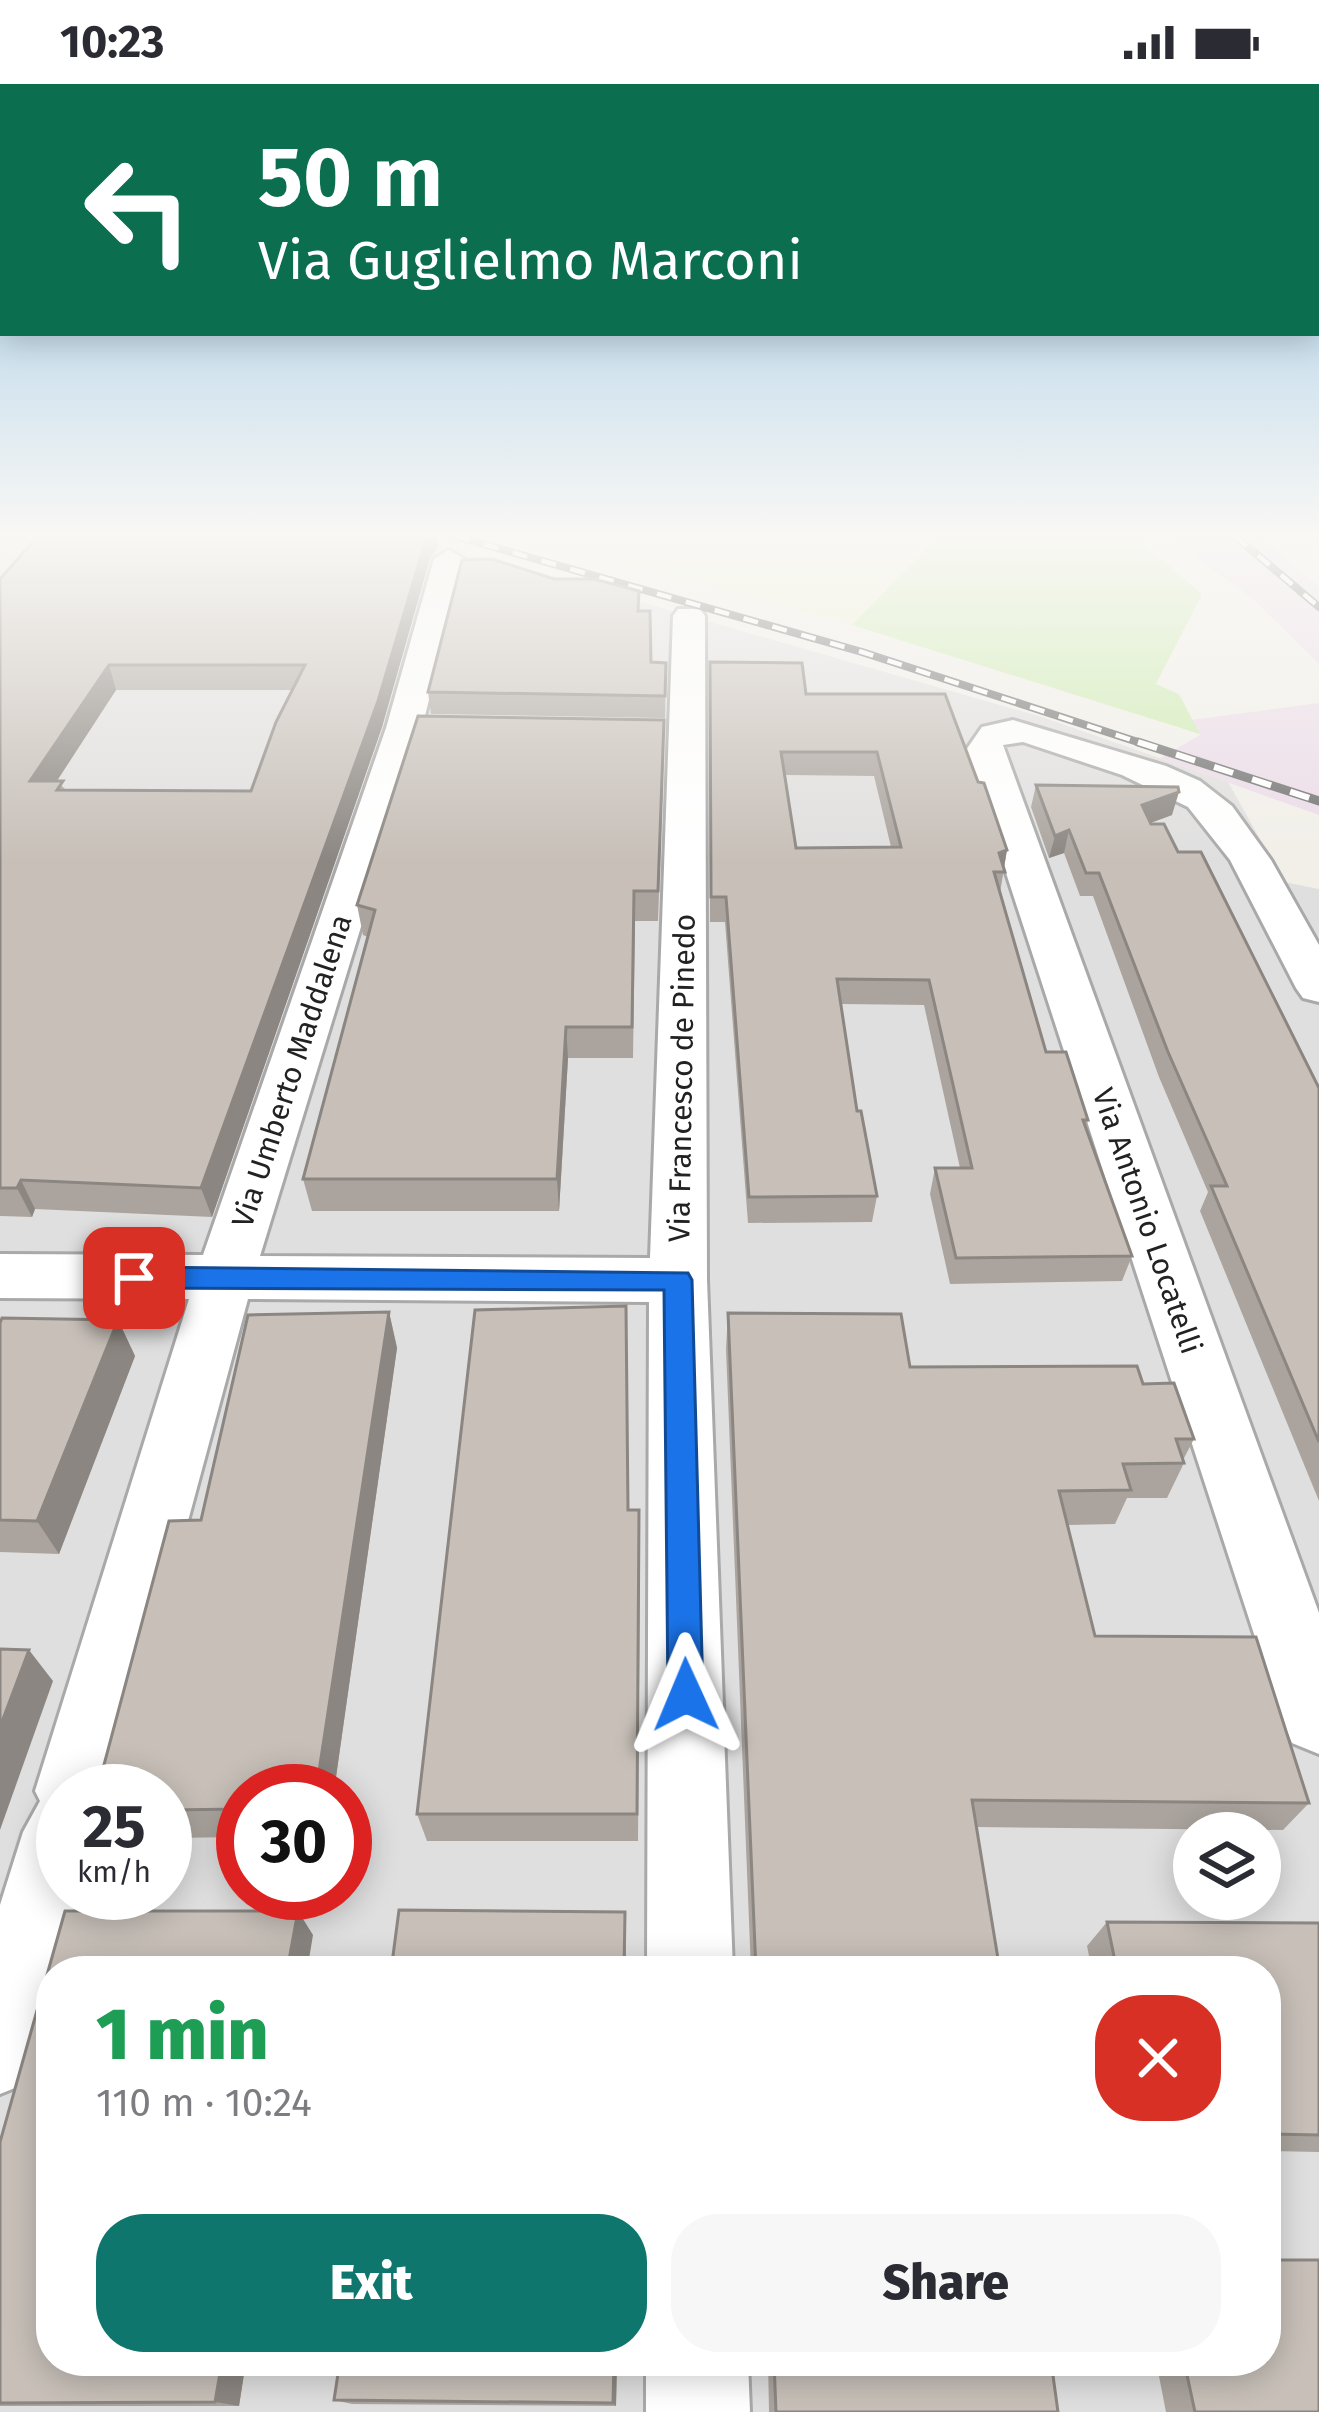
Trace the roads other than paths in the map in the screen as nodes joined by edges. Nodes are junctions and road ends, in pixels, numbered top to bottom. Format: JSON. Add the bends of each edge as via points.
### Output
{"nodes":[{"id":1,"x":438,"y":645,"type":"edge"},
{"id":2,"x":683,"y":645,"type":"edge"},
{"id":3,"x":1319,"y":988,"type":"edge"},
{"id":4,"x":0,"y":1276,"type":"edge"},
{"id":5,"x":224,"y":1279,"type":"junction"},
{"id":6,"x":678,"y":1280,"type":"junction"},
{"id":7,"x":1319,"y":1718,"type":"edge"},
{"id":8,"x":83,"y":1764,"type":"edge"},
{"id":9,"x":37,"y":1920,"type":"edge"},
{"id":10,"x":690,"y":1956,"type":"edge"},
{"id":11,"x":0,"y":2049,"type":"edge"},
{"id":12,"x":698,"y":2376,"type":"edge"},
{"id":13,"x":698,"y":2412,"type":"edge"}],
"edges":[{"from":1,"to":5,"type":"street","name":"Via Umberto Maddalena","via":[[428,728]]},
{"from":2,"to":6,"type":"street","name":"Via Francesco de Pinedo","via":[[664,733]]},
{"from":3,"to":7,"type":"street","name":"Via Antonio Locatelli","via":[[1210,805],[1155,776],[1029,732],[999,731],[986,741]]},
{"from":4,"to":5,"type":"street"},
{"from":5,"to":6,"type":"street"},
{"from":5,"to":8,"type":"street","name":"Via Umberto Maddalena"},
{"from":6,"to":10,"type":"street","name":"Via Francesco de Pinedo"},
{"from":9,"to":11,"type":"street"},
{"from":12,"to":13,"type":"street"}]}
